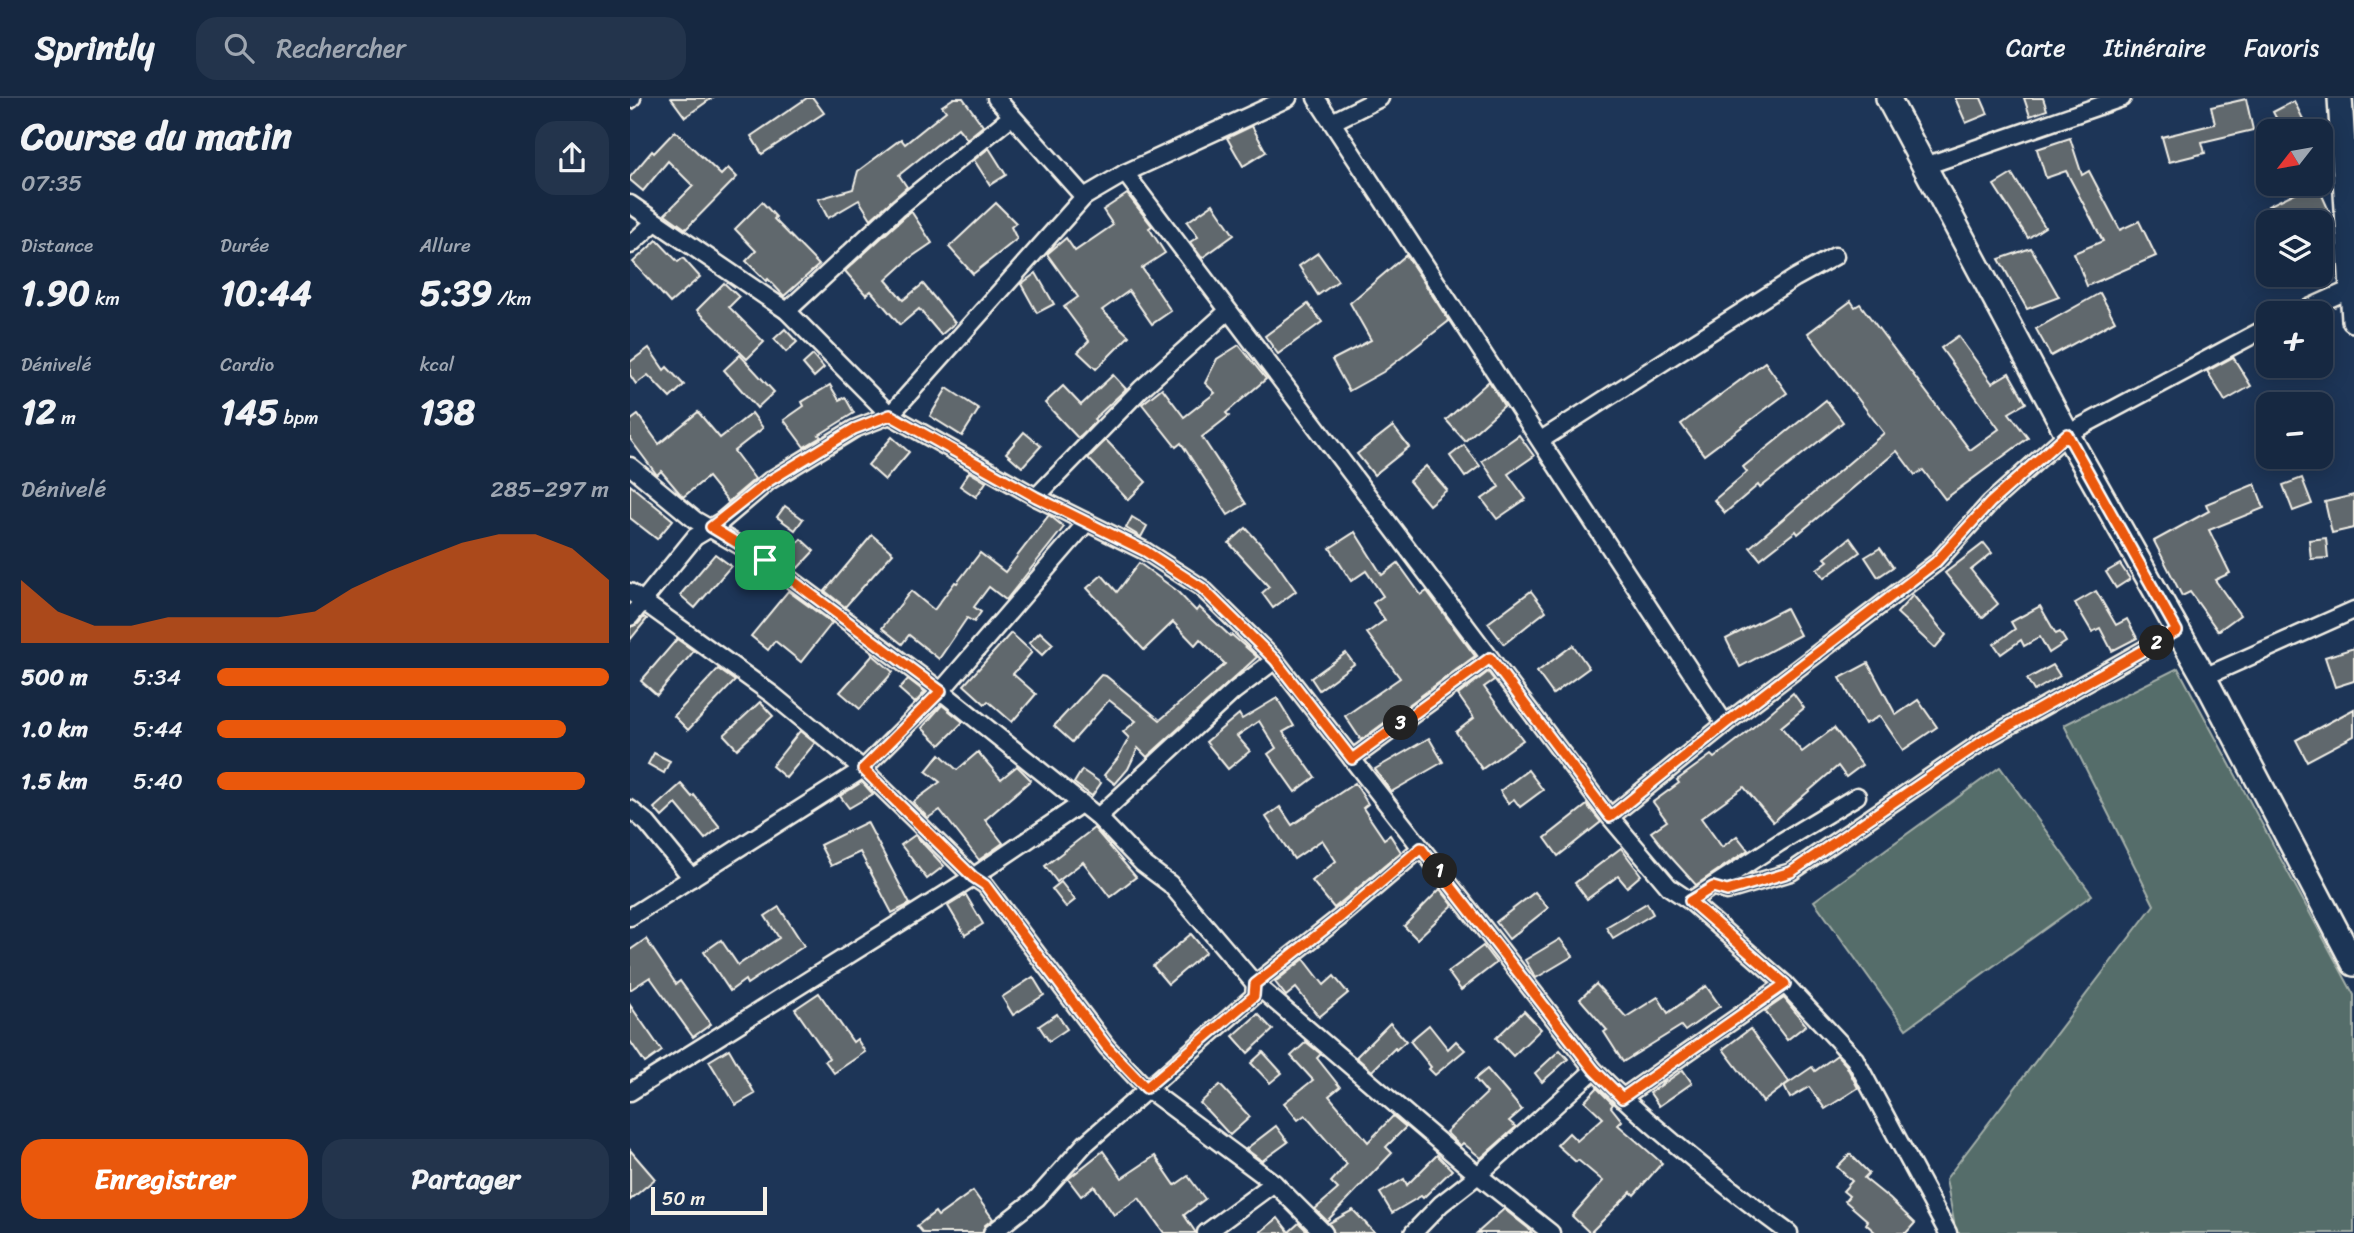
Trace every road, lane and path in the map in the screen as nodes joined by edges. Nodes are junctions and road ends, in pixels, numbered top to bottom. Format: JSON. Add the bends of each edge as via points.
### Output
{"nodes":[{"id":1,"x":996,"y":98,"type":"edge"},
{"id":2,"x":1288,"y":98,"type":"edge"},
{"id":3,"x":1316,"y":98,"type":"edge"},
{"id":4,"x":1380,"y":98,"type":"edge"},
{"id":5,"x":1888,"y":98,"type":"edge"},
{"id":6,"x":2122,"y":98,"type":"edge"},
{"id":7,"x":2340,"y":98,"type":"edge"},
{"id":8,"x":1011,"y":117,"type":"junction"},
{"id":9,"x":1332,"y":122,"type":"junction"},
{"id":10,"x":1925,"y":166,"type":"junction"},
{"id":11,"x":1125,"y":173,"type":"junction"},
{"id":12,"x":1084,"y":197,"type":"junction"},
{"id":13,"x":630,"y":204,"type":"edge"},
{"id":14,"x":654,"y":223,"type":"junction"},
{"id":15,"x":630,"y":245,"type":"edge"},
{"id":16,"x":2351,"y":245,"type":"edge"},
{"id":17,"x":1835,"y":256,"type":"dead end"},
{"id":18,"x":2351,"y":289,"type":"junction"},
{"id":19,"x":2324,"y":301,"type":"edge"},
{"id":20,"x":787,"y":311,"type":"junction"},
{"id":21,"x":1228,"y":311,"type":"junction"},
{"id":22,"x":2354,"y":320,"type":"edge"},
{"id":23,"x":2256,"y":333,"type":"edge"},
{"id":24,"x":890,"y":415,"type":"junction"},
{"id":25,"x":2067,"y":434,"type":"junction"},
{"id":26,"x":1541,"y":440,"type":"junction"},
{"id":27,"x":630,"y":466,"type":"edge"},
{"id":28,"x":1036,"y":497,"type":"junction"},
{"id":29,"x":1087,"y":522,"type":"junction"},
{"id":30,"x":711,"y":527,"type":"junction"},
{"id":31,"x":637,"y":596,"type":"edge"},
{"id":32,"x":2354,"y":610,"type":"edge"},
{"id":33,"x":630,"y":617,"type":"edge"},
{"id":34,"x":2177,"y":631,"type":"junction"},
{"id":35,"x":1490,"y":658,"type":"junction"},
{"id":36,"x":1275,"y":660,"type":"junction"},
{"id":37,"x":2204,"y":677,"type":"junction"},
{"id":38,"x":941,"y":691,"type":"junction"},
{"id":39,"x":1725,"y":724,"type":"junction"},
{"id":40,"x":1352,"y":759,"type":"junction"},
{"id":41,"x":863,"y":769,"type":"junction"},
{"id":42,"x":1857,"y":796,"type":"dead end"},
{"id":43,"x":1082,"y":803,"type":"junction"},
{"id":44,"x":630,"y":809,"type":"edge"},
{"id":45,"x":1098,"y":817,"type":"junction"},
{"id":46,"x":1610,"y":817,"type":"junction"},
{"id":47,"x":1421,"y":848,"type":"junction"},
{"id":48,"x":973,"y":877,"type":"junction"},
{"id":49,"x":692,"y":878,"type":"junction"},
{"id":50,"x":1713,"y":887,"type":"junction"},
{"id":51,"x":1690,"y":901,"type":"junction"},
{"id":52,"x":630,"y":917,"type":"edge"},
{"id":53,"x":2354,"y":964,"type":"edge"},
{"id":54,"x":1255,"y":984,"type":"junction"},
{"id":55,"x":1785,"y":984,"type":"junction"},
{"id":56,"x":1594,"y":1070,"type":"junction"},
{"id":57,"x":1146,"y":1088,"type":"junction"},
{"id":58,"x":630,"y":1092,"type":"edge"},
{"id":59,"x":1622,"y":1098,"type":"junction"},
{"id":60,"x":1478,"y":1175,"type":"junction"},
{"id":61,"x":1274,"y":1183,"type":"junction"},
{"id":62,"x":992,"y":1233,"type":"edge"},
{"id":63,"x":1206,"y":1233,"type":"edge"},
{"id":64,"x":1324,"y":1233,"type":"edge"},
{"id":65,"x":1413,"y":1233,"type":"edge"},
{"id":66,"x":1551,"y":1233,"type":"edge"},
{"id":67,"x":1789,"y":1233,"type":"edge"},
{"id":68,"x":1948,"y":1233,"type":"edge"}],
"edges":[{"from":1,"to":8,"type":"street"},
{"from":2,"to":11,"type":"street"},
{"from":3,"to":9,"type":"street"},
{"from":4,"to":9,"type":"street"},
{"from":5,"to":10,"type":"street"},
{"from":6,"to":10,"type":"street"},
{"from":7,"to":16,"type":"street"},
{"from":8,"to":12,"type":"street"},
{"from":8,"to":20,"type":"street","via":[[898,208]]},
{"from":9,"to":26,"type":"street"},
{"from":10,"to":25,"type":"street"},
{"from":11,"to":12,"type":"street"},
{"from":11,"to":21,"type":"street"},
{"from":12,"to":24,"type":"street"},
{"from":13,"to":14,"type":"street"},
{"from":14,"to":15,"type":"street"},
{"from":14,"to":20,"type":"street"},
{"from":16,"to":18,"type":"street"},
{"from":17,"to":26,"type":"street"},
{"from":18,"to":19,"type":"street"},
{"from":18,"to":22,"type":"street"},
{"from":20,"to":24,"type":"street"},
{"from":21,"to":28,"type":"street","via":[[1141,389]]},
{"from":21,"to":35,"type":"street"},
{"from":23,"to":25,"type":"street"},
{"from":24,"to":28,"type":"street"},
{"from":24,"to":30,"type":"street","via":[[854,429],[769,481]]},
{"from":25,"to":34,"type":"street"},
{"from":25,"to":39,"type":"street","via":[[1990,503],[1936,562]]},
{"from":26,"to":39,"type":"street"},
{"from":27,"to":30,"type":"street","via":[[695,520]]},
{"from":28,"to":29,"type":"street"},
{"from":29,"to":36,"type":"street","via":[[1145,551],[1202,588]]},
{"from":29,"to":38,"type":"street"},
{"from":30,"to":31,"type":"street","via":[[695,537]]},
{"from":30,"to":38,"type":"street","via":[[765,560]]},
{"from":31,"to":33,"type":"street"},
{"from":31,"to":41,"type":"street","via":[[773,695]]},
{"from":32,"to":37,"type":"street"},
{"from":34,"to":37,"type":"street"},
{"from":34,"to":50,"type":"street","via":[[1986,739],[1791,872],[1727,891]]},
{"from":35,"to":40,"type":"street"},
{"from":35,"to":46,"type":"street"},
{"from":36,"to":40,"type":"street"},
{"from":36,"to":45,"type":"street","via":[[1234,691]]},
{"from":37,"to":53,"type":"street"},
{"from":38,"to":41,"type":"street"},
{"from":38,"to":43,"type":"street"},
{"from":39,"to":46,"type":"street"},
{"from":40,"to":47,"type":"street"},
{"from":41,"to":48,"type":"street"},
{"from":41,"to":49,"type":"street"},
{"from":42,"to":50,"type":"street"},
{"from":43,"to":45,"type":"street"},
{"from":43,"to":48,"type":"street"},
{"from":44,"to":49,"type":"street"},
{"from":45,"to":54,"type":"street","via":[[1142,863],[1170,884]]},
{"from":46,"to":51,"type":"street","via":[[1669,887]]},
{"from":47,"to":54,"type":"street"},
{"from":47,"to":56,"type":"street"},
{"from":48,"to":57,"type":"street","via":[[985,885],[1107,1047]]},
{"from":48,"to":58,"type":"street"},
{"from":49,"to":52,"type":"street"},
{"from":50,"to":51,"type":"street"},
{"from":51,"to":55,"type":"street"},
{"from":54,"to":57,"type":"street","via":[[1254,996]]},
{"from":54,"to":60,"type":"street"},
{"from":55,"to":59,"type":"street"},
{"from":55,"to":68,"type":"street","via":[[1855,1059]]},
{"from":56,"to":59,"type":"street"},
{"from":56,"to":60,"type":"street"},
{"from":57,"to":61,"type":"street"},
{"from":57,"to":62,"type":"street","via":[[1085,1144],[1037,1198]]},
{"from":59,"to":67,"type":"street"},
{"from":60,"to":65,"type":"street"},
{"from":60,"to":66,"type":"street"},
{"from":61,"to":63,"type":"street"},
{"from":61,"to":64,"type":"street"}]}
